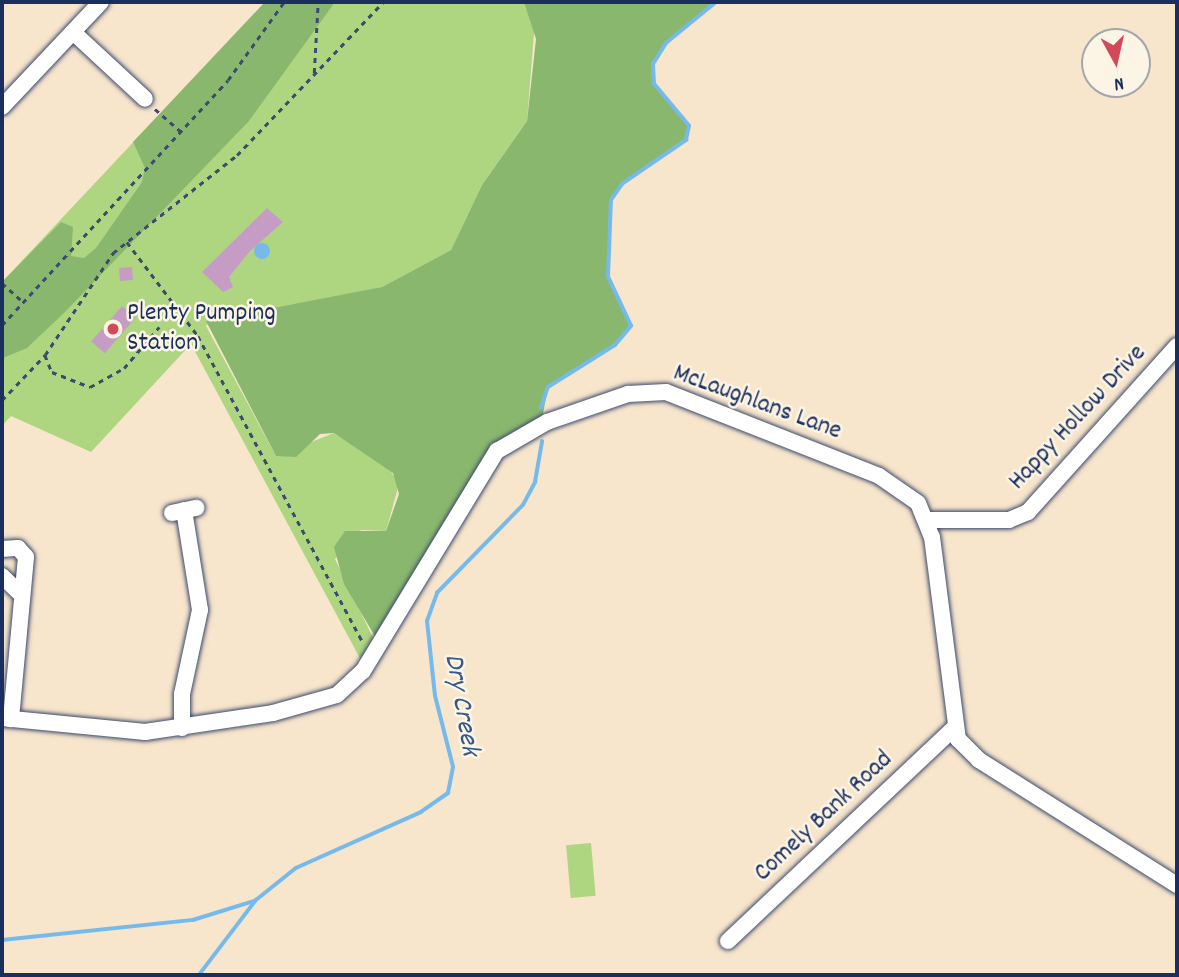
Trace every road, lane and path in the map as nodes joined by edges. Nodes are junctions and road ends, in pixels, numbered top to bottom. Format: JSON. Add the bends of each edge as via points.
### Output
{"nodes":[{"id":1,"x":101,"y":2,"type":"edge"},
{"id":2,"x":284,"y":2,"type":"edge"},
{"id":3,"x":318,"y":2,"type":"edge"},
{"id":4,"x":383,"y":2,"type":"edge"},
{"id":5,"x":73,"y":32,"type":"junction"},
{"id":6,"x":314,"y":73,"type":"junction"},
{"id":7,"x":145,"y":99,"type":"joint"},
{"id":8,"x":2,"y":107,"type":"edge"},
{"id":9,"x":181,"y":132,"type":"junction"},
{"id":10,"x":127,"y":242,"type":"junction"},
{"id":11,"x":2,"y":283,"type":"edge"},
{"id":12,"x":24,"y":302,"type":"junction"},
{"id":13,"x":2,"y":325,"type":"edge"},
{"id":14,"x":159,"y":327,"type":"dead end"},
{"id":15,"x":1177,"y":346,"type":"edge"},
{"id":16,"x":45,"y":355,"type":"junction"},
{"id":17,"x":2,"y":400,"type":"edge"},
{"id":18,"x":184,"y":510,"type":"dead end"},
{"id":19,"x":928,"y":520,"type":"junction"},
{"id":20,"x":2,"y":549,"type":"edge"},
{"id":21,"x":2,"y":576,"type":"edge"},
{"id":22,"x":22,"y":595,"type":"junction"},
{"id":23,"x":373,"y":654,"type":"junction"},
{"id":24,"x":7,"y":719,"type":"edge"},
{"id":25,"x":182,"y":728,"type":"junction"},
{"id":26,"x":953,"y":729,"type":"junction"},
{"id":27,"x":1177,"y":885,"type":"edge"},
{"id":28,"x":728,"y":941,"type":"dead end"}],
"edges":[{"from":1,"to":5,"type":"street"},
{"from":2,"to":9,"type":"path","via":[[242,63]]},
{"from":3,"to":6,"type":"path"},
{"from":4,"to":6,"type":"path"},
{"from":5,"to":7,"type":"street"},
{"from":5,"to":8,"type":"street"},
{"from":6,"to":10,"type":"path","via":[[207,182]]},
{"from":7,"to":9,"type":"path"},
{"from":9,"to":12,"type":"path"},
{"from":10,"to":16,"type":"path","via":[[93,277]]},
{"from":10,"to":23,"type":"path","via":[[198,336]]},
{"from":11,"to":12,"type":"path"},
{"from":12,"to":13,"type":"path"},
{"from":14,"to":16,"type":"path","via":[[124,368],[90,387],[52,372]]},
{"from":15,"to":19,"type":"street","name":"Happy Hollow Drive","via":[[1028,512],[1009,520]]},
{"from":16,"to":17,"type":"path"},
{"from":18,"to":25,"type":"street","via":[[200,610],[182,694]]},
{"from":19,"to":23,"type":"street","name":"McLaughlans Lane","via":[[918,503],[879,476],[680,395],[628,394],[523,432],[498,451]]},
{"from":19,"to":26,"type":"street"},
{"from":20,"to":22,"type":"street","via":[[23,551]]},
{"from":21,"to":22,"type":"street"},
{"from":22,"to":24,"type":"street"},
{"from":23,"to":25,"type":"street","name":"McLaughlans Lane","via":[[352,683],[326,699]]},
{"from":24,"to":25,"type":"street","name":"McLaughlans Lane","via":[[145,732]]},
{"from":26,"to":27,"type":"street","via":[[979,760]]},
{"from":26,"to":28,"type":"street","name":"Comely Bank Road"}]}
